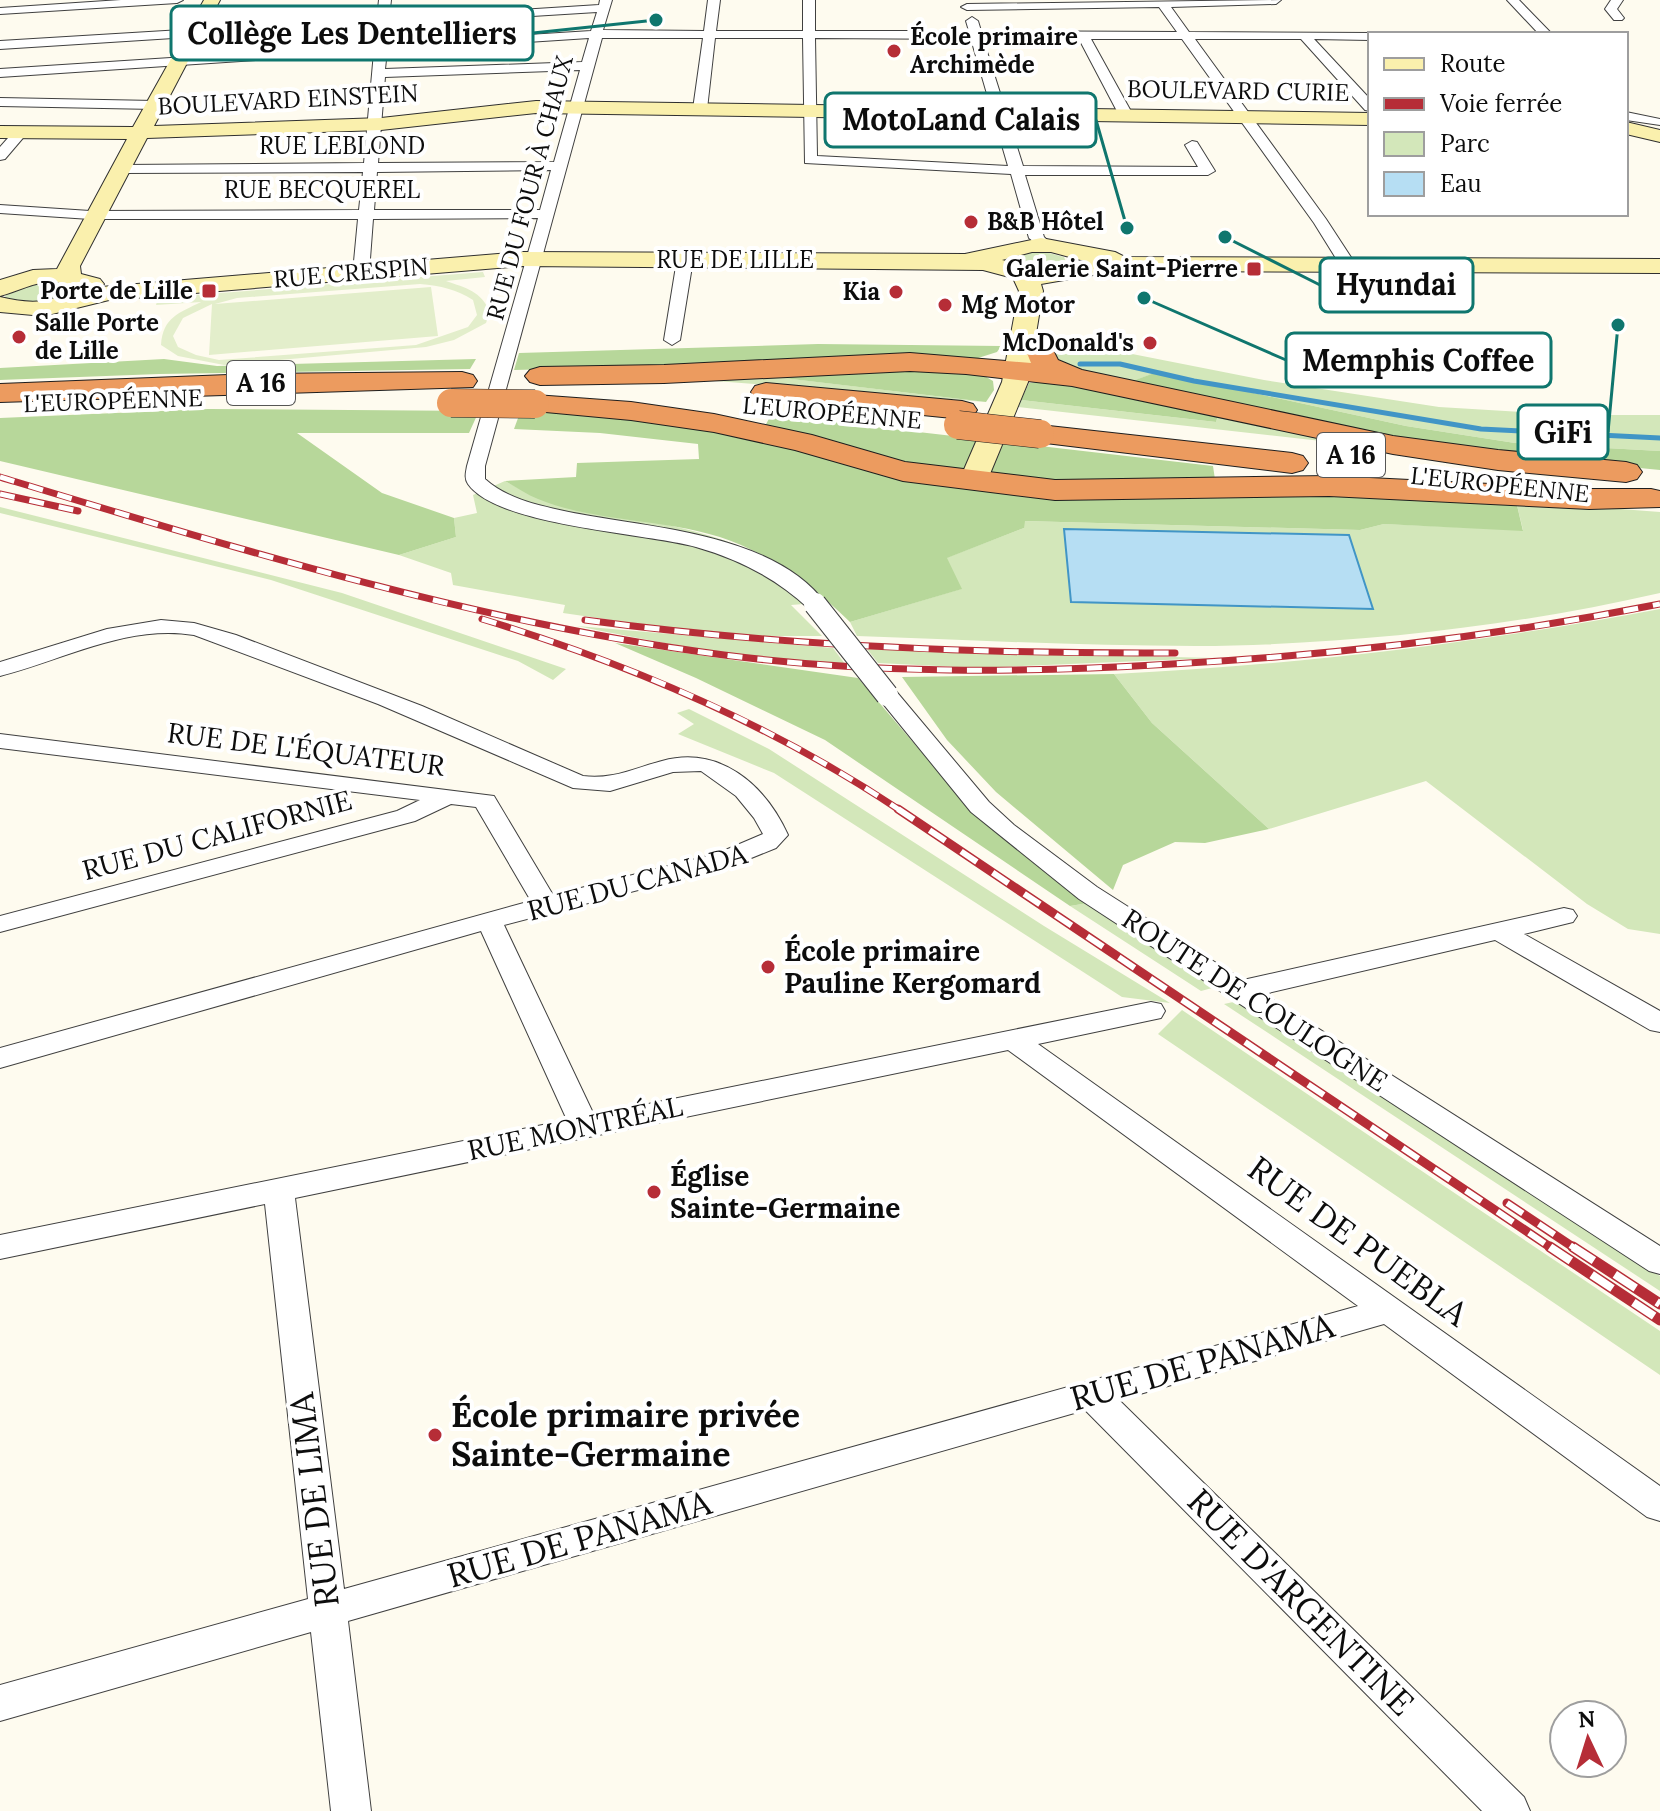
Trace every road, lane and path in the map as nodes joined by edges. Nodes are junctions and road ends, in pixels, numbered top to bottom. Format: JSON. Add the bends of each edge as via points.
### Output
{"nodes":[{"id":1,"x":177,"y":0,"type":"edge"},
{"id":2,"x":714,"y":0,"type":"edge"},
{"id":3,"x":809,"y":0,"type":"edge"},
{"id":4,"x":1513,"y":0,"type":"edge"},
{"id":5,"x":1617,"y":0,"type":"edge"},
{"id":6,"x":1276,"y":1,"type":"edge"},
{"id":7,"x":1162,"y":2,"type":"edge"},
{"id":8,"x":382,"y":3,"type":"edge"},
{"id":9,"x":605,"y":4,"type":"edge"},
{"id":10,"x":964,"y":4,"type":"edge"},
{"id":11,"x":211,"y":10,"type":"edge"},
{"id":12,"x":0,"y":11,"type":"edge"},
{"id":13,"x":1618,"y":18,"type":"dead end"},
{"id":14,"x":383,"y":21,"type":"junction"},
{"id":15,"x":1544,"y":32,"type":"edge"},
{"id":16,"x":193,"y":33,"type":"junction"},
{"id":17,"x":598,"y":34,"type":"junction"},
{"id":18,"x":710,"y":34,"type":"junction"},
{"id":19,"x":809,"y":34,"type":"junction"},
{"id":20,"x":976,"y":35,"type":"junction"},
{"id":21,"x":1083,"y":35,"type":"junction"},
{"id":22,"x":1187,"y":35,"type":"junction"},
{"id":23,"x":1304,"y":36,"type":"junction"},
{"id":24,"x":1368,"y":36,"type":"edge"},
{"id":25,"x":0,"y":45,"type":"edge"},
{"id":26,"x":381,"y":48,"type":"junction"},
{"id":27,"x":178,"y":61,"type":"junction"},
{"id":28,"x":588,"y":66,"type":"junction"},
{"id":29,"x":0,"y":73,"type":"edge"},
{"id":30,"x":379,"y":73,"type":"junction"},
{"id":31,"x":0,"y":102,"type":"edge"},
{"id":32,"x":155,"y":105,"type":"junction"},
{"id":33,"x":1368,"y":105,"type":"edge"},
{"id":34,"x":577,"y":108,"type":"junction"},
{"id":35,"x":700,"y":109,"type":"junction"},
{"id":36,"x":810,"y":111,"type":"junction"},
{"id":37,"x":1000,"y":114,"type":"junction"},
{"id":38,"x":1126,"y":115,"type":"junction"},
{"id":39,"x":1247,"y":117,"type":"junction"},
{"id":40,"x":1628,"y":117,"type":"edge"},
{"id":41,"x":1368,"y":119,"type":"edge"},
{"id":42,"x":375,"y":125,"type":"junction"},
{"id":43,"x":1628,"y":126,"type":"edge"},
{"id":44,"x":1656,"y":127,"type":"edge"},
{"id":45,"x":0,"y":132,"type":"edge"},
{"id":46,"x":21,"y":132,"type":"junction"},
{"id":47,"x":140,"y":133,"type":"junction"},
{"id":48,"x":1192,"y":145,"type":"dead end"},
{"id":49,"x":0,"y":156,"type":"edge"},
{"id":50,"x":561,"y":166,"type":"junction"},
{"id":51,"x":371,"y":167,"type":"junction"},
{"id":52,"x":122,"y":169,"type":"junction"},
{"id":53,"x":1016,"y":171,"type":"junction"},
{"id":54,"x":0,"y":209,"type":"edge"},
{"id":55,"x":367,"y":214,"type":"junction"},
{"id":56,"x":547,"y":214,"type":"junction"},
{"id":57,"x":96,"y":215,"type":"junction"},
{"id":58,"x":1044,"y":245,"type":"junction"},
{"id":59,"x":536,"y":259,"type":"junction"},
{"id":60,"x":685,"y":260,"type":"junction"},
{"id":61,"x":1347,"y":263,"type":"junction"},
{"id":62,"x":1660,"y":264,"type":"edge"},
{"id":63,"x":1010,"y":266,"type":"junction"},
{"id":64,"x":1077,"y":266,"type":"junction"},
{"id":65,"x":361,"y":272,"type":"junction"},
{"id":66,"x":68,"y":284,"type":"junction"},
{"id":67,"x":2,"y":288,"type":"edge"},
{"id":68,"x":672,"y":340,"type":"dead end"},
{"id":69,"x":1025,"y":361,"type":"junction"},
{"id":70,"x":296,"y":389,"type":"junction"},
{"id":71,"x":537,"y":389,"type":"junction"},
{"id":72,"x":0,"y":393,"type":"edge"},
{"id":73,"x":0,"y":406,"type":"edge"},
{"id":74,"x":973,"y":481,"type":"junction"},
{"id":75,"x":1658,"y":489,"type":"edge"},
{"id":76,"x":815,"y":604,"type":"joint"},
{"id":77,"x":0,"y":669,"type":"edge"},
{"id":78,"x":0,"y":741,"type":"edge"},
{"id":79,"x":447,"y":797,"type":"junction"},
{"id":80,"x":546,"y":905,"type":"junction"},
{"id":81,"x":1564,"y":916,"type":"dead end"},
{"id":82,"x":489,"y":921,"type":"junction"},
{"id":83,"x":0,"y":924,"type":"edge"},
{"id":84,"x":1499,"y":931,"type":"junction"},
{"id":85,"x":1241,"y":990,"type":"junction"},
{"id":86,"x":1151,"y":1011,"type":"dead end"},
{"id":87,"x":1660,"y":1023,"type":"edge"},
{"id":88,"x":1011,"y":1038,"type":"junction"},
{"id":89,"x":0,"y":1058,"type":"edge"},
{"id":90,"x":585,"y":1126,"type":"junction"},
{"id":91,"x":279,"y":1190,"type":"junction"},
{"id":92,"x":0,"y":1247,"type":"edge"},
{"id":93,"x":1660,"y":1262,"type":"edge"},
{"id":94,"x":1389,"y":1310,"type":"junction"},
{"id":95,"x":1091,"y":1394,"type":"junction"},
{"id":96,"x":1660,"y":1506,"type":"edge"},
{"id":97,"x":327,"y":1610,"type":"junction"},
{"id":98,"x":0,"y":1703,"type":"edge"},
{"id":99,"x":351,"y":1811,"type":"edge"},
{"id":100,"x":1510,"y":1811,"type":"edge"}],
"edges":[{"from":1,"to":12,"type":"street"},
{"from":2,"to":18,"type":"street"},
{"from":3,"to":19,"type":"street"},
{"from":4,"to":15,"type":"street"},
{"from":5,"to":13,"type":"street","via":[[1611,9]]},
{"from":6,"to":7,"type":"street"},
{"from":7,"to":10,"type":"street"},
{"from":7,"to":22,"type":"street"},
{"from":8,"to":14,"type":"street"},
{"from":9,"to":14,"type":"street"},
{"from":9,"to":17,"type":"street","name":"RUE DU FOUR À CHAUX"},
{"from":10,"to":20,"type":"street"},
{"from":11,"to":16,"type":"main road"},
{"from":14,"to":16,"type":"street"},
{"from":14,"to":26,"type":"street"},
{"from":16,"to":25,"type":"street"},
{"from":16,"to":27,"type":"main road"},
{"from":17,"to":18,"type":"street"},
{"from":17,"to":26,"type":"street"},
{"from":17,"to":28,"type":"street","name":"RUE DU FOUR À CHAUX"},
{"from":18,"to":19,"type":"street"},
{"from":18,"to":35,"type":"street"},
{"from":19,"to":20,"type":"street"},
{"from":19,"to":36,"type":"street"},
{"from":20,"to":21,"type":"street"},
{"from":20,"to":37,"type":"street"},
{"from":21,"to":22,"type":"street"},
{"from":21,"to":38,"type":"street"},
{"from":22,"to":23,"type":"street"},
{"from":22,"to":39,"type":"street"},
{"from":23,"to":24,"type":"street"},
{"from":23,"to":33,"type":"street"},
{"from":26,"to":27,"type":"street"},
{"from":26,"to":30,"type":"street"},
{"from":27,"to":29,"type":"street"},
{"from":27,"to":32,"type":"main road"},
{"from":28,"to":30,"type":"street"},
{"from":28,"to":34,"type":"street","name":"RUE DU FOUR À CHAUX"},
{"from":30,"to":42,"type":"street"},
{"from":31,"to":32,"type":"street"},
{"from":32,"to":47,"type":"main road"},
{"from":34,"to":35,"type":"main road","name":"BOULEVARD CURIE"},
{"from":34,"to":42,"type":"main road","name":"BOULEVARD EINSTEIN"},
{"from":34,"to":50,"type":"street","name":"RUE DU FOUR À CHAUX"},
{"from":35,"to":36,"type":"main road","name":"BOULEVARD CURIE"},
{"from":36,"to":37,"type":"main road","name":"BOULEVARD CURIE"},
{"from":36,"to":53,"type":"street","via":[[810,160]]},
{"from":37,"to":38,"type":"main road","name":"BOULEVARD CURIE"},
{"from":37,"to":53,"type":"street"},
{"from":38,"to":39,"type":"main road","name":"BOULEVARD CURIE"},
{"from":39,"to":41,"type":"main road","name":"BOULEVARD CURIE"},
{"from":39,"to":61,"type":"street"},
{"from":40,"to":44,"type":"street"},
{"from":42,"to":47,"type":"main road","name":"BOULEVARD EINSTEIN"},
{"from":42,"to":51,"type":"street"},
{"from":43,"to":44,"type":"main road"},
{"from":45,"to":46,"type":"main road","name":"BOULEVARD EINSTEIN"},
{"from":46,"to":47,"type":"main road","name":"BOULEVARD EINSTEIN"},
{"from":46,"to":49,"type":"street"},
{"from":47,"to":52,"type":"main road"},
{"from":48,"to":53,"type":"street","via":[[1208,171]]},
{"from":50,"to":51,"type":"street","name":"RUE LEBLOND"},
{"from":50,"to":56,"type":"street","name":"RUE DU FOUR À CHAUX"},
{"from":51,"to":52,"type":"street","name":"RUE LEBLOND"},
{"from":51,"to":55,"type":"street"},
{"from":52,"to":57,"type":"main road"},
{"from":53,"to":58,"type":"street","via":[[1037,238]]},
{"from":54,"to":57,"type":"street","name":"RUE BECQUEREL"},
{"from":55,"to":56,"type":"street","name":"RUE BECQUEREL"},
{"from":55,"to":57,"type":"street","name":"RUE BECQUEREL"},
{"from":55,"to":65,"type":"street"},
{"from":56,"to":59,"type":"street","name":"RUE DU FOUR À CHAUX"},
{"from":57,"to":66,"type":"main road","via":[[68,266]]},
{"from":58,"to":63,"type":"main road","via":[[1021,246]]},
{"from":58,"to":64,"type":"main road","via":[[1066,248]]},
{"from":59,"to":60,"type":"main road","name":"RUE DE LILLE"},
{"from":59,"to":65,"type":"main road","name":"RUE CRESPIN"},
{"from":59,"to":76,"type":"street","name":"RUE DU FOUR À CHAUX","via":[[475,474],[479,486],[526,509],[676,536],[738,554],[785,579]]},
{"from":60,"to":63,"type":"main road","name":"RUE DE LILLE"},
{"from":60,"to":68,"type":"street"},
{"from":61,"to":62,"type":"main road"},
{"from":61,"to":64,"type":"main road"},
{"from":63,"to":64,"type":"main road"},
{"from":63,"to":69,"type":"main road","via":[[1028,280],[1031,291]]},
{"from":64,"to":69,"type":"main road","via":[[1054,284],[1049,319]]},
{"from":65,"to":66,"type":"main road","name":"RUE CRESPIN","via":[[167,288]]},
{"from":66,"to":67,"type":"main road"},
{"from":66,"to":67,"type":"main road","name":"RUE CRESPIN","via":[[35,309]]},
{"from":69,"to":71,"type":"highway","via":[[664,374]]},
{"from":69,"to":74,"type":"main road"},
{"from":69,"to":75,"type":"highway","via":[[1073,377],[1407,447]]},
{"from":70,"to":71,"type":"highway","bridge":true},
{"from":70,"to":72,"type":"highway","name":"L'EUROPÉENNE","number":"A 16"},
{"from":70,"to":73,"type":"highway","name":"L'EUROPÉENNE","number":"A 16"},
{"from":71,"to":74,"type":"highway","via":[[801,442],[903,471]]},
{"from":71,"to":75,"type":"highway","name":"L'EUROPÉENNE","number":"A 16","bridge":true,"via":[[960,418],[1407,476]]},
{"from":74,"to":75,"type":"highway","via":[[1073,491],[1329,486],[1589,499]]},
{"from":76,"to":85,"type":"street","name":"ROUTE DE COULOGNE","bridge":true,"via":[[958,782],[1005,830],[1088,893]]},
{"from":77,"to":80,"type":"street","name":"RUE DU CANADA","via":[[134,629],[192,629],[318,673],[578,782],[605,784],[681,764],[709,765],[729,777],[774,830],[773,841],[748,853]]},
{"from":78,"to":79,"type":"street","name":"RUE DE L'ÉQUATEUR"},
{"from":79,"to":80,"type":"street","name":"RUE DE L'ÉQUATEUR","via":[[485,801]]},
{"from":79,"to":83,"type":"street","name":"RUE DU CALIFORNIE","via":[[406,816]]},
{"from":80,"to":82,"type":"street","name":"RUE DU CANADA"},
{"from":81,"to":84,"type":"street"},
{"from":82,"to":89,"type":"street","name":"RUE DU CANADA"},
{"from":82,"to":90,"type":"street"},
{"from":84,"to":85,"type":"street"},
{"from":84,"to":87,"type":"street"},
{"from":85,"to":93,"type":"street","name":"ROUTE DE COULOGNE"},
{"from":86,"to":88,"type":"street","name":"RUE MONTRÉAL"},
{"from":88,"to":90,"type":"street","name":"RUE MONTRÉAL"},
{"from":88,"to":94,"type":"street","name":"RUE DE PUEBLA"},
{"from":90,"to":91,"type":"street","name":"RUE MONTRÉAL"},
{"from":91,"to":92,"type":"street","name":"RUE MONTRÉAL"},
{"from":91,"to":97,"type":"street","name":"RUE DE LIMA"},
{"from":94,"to":95,"type":"street","name":"RUE DE PANAMA"},
{"from":94,"to":96,"type":"street","name":"RUE DE PUEBLA"},
{"from":95,"to":97,"type":"street","name":"RUE DE PANAMA"},
{"from":95,"to":100,"type":"street","name":"RUE D'ARGENTINE"},
{"from":97,"to":98,"type":"street","name":"RUE DE PANAMA"},
{"from":97,"to":99,"type":"street","name":"RUE DE LIMA"}]}
